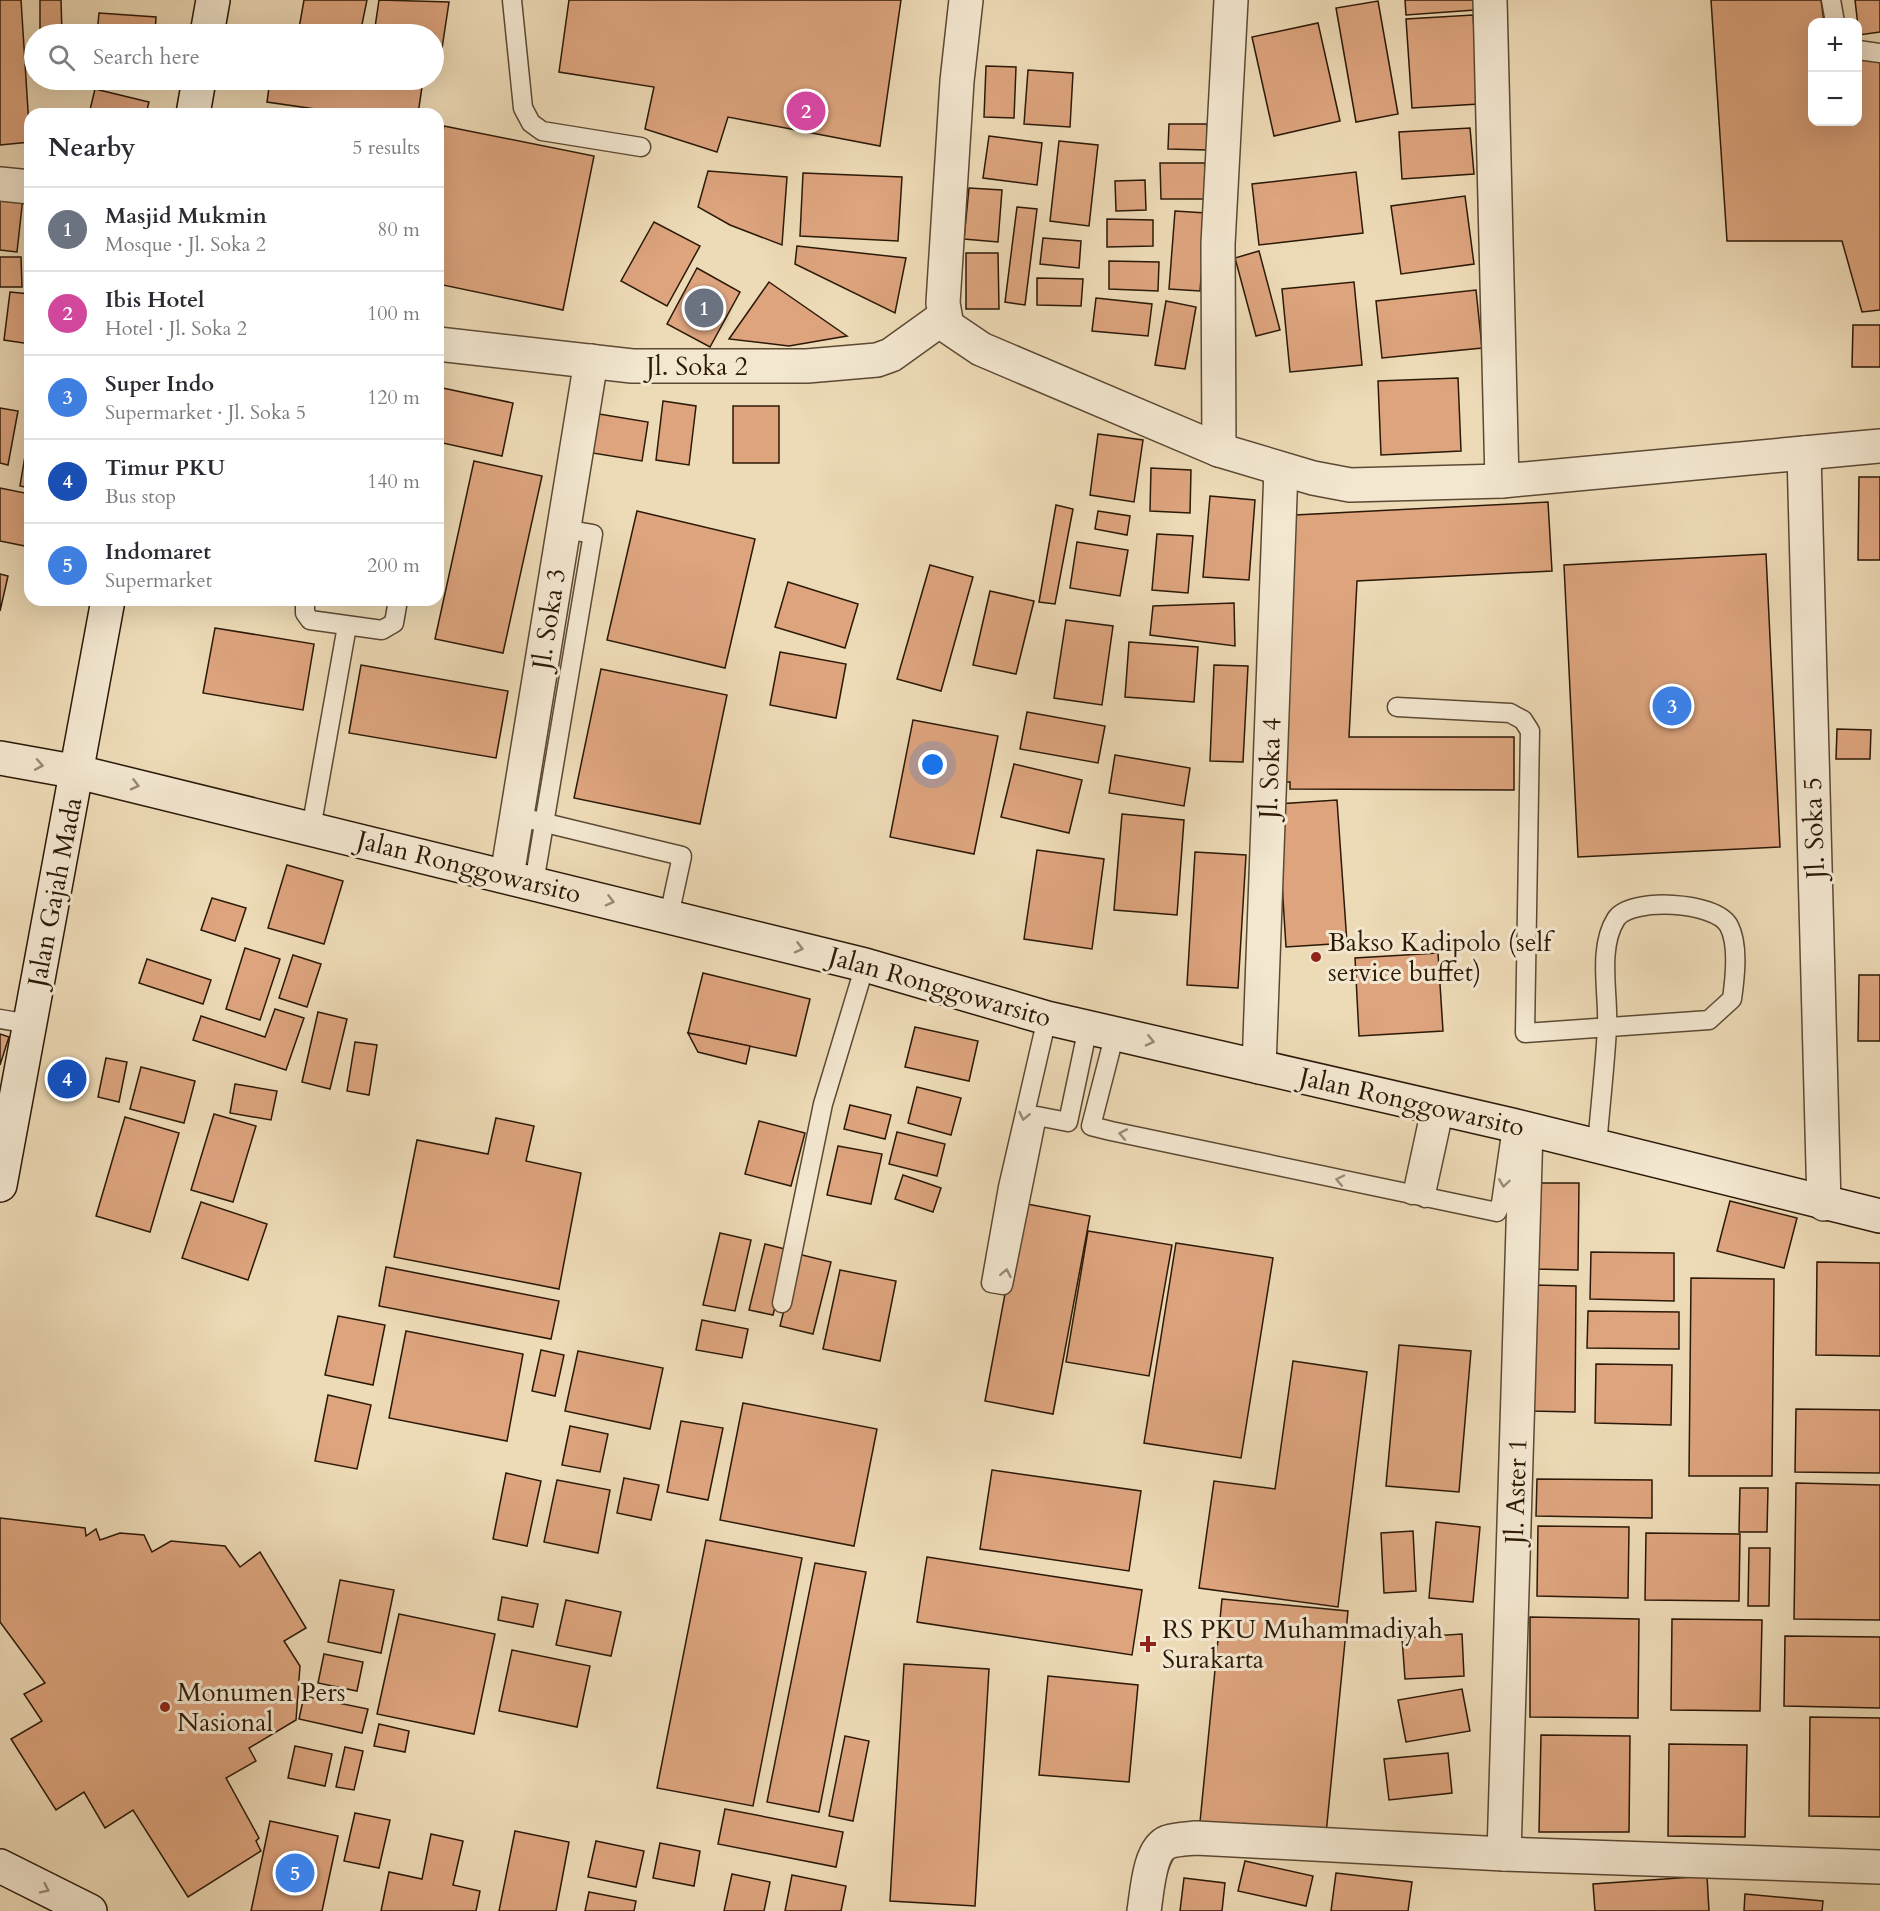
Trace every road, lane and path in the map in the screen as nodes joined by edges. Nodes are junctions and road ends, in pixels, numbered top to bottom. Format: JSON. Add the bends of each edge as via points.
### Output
{"nodes":[{"id":1,"x":213,"y":0,"type":"edge"},
{"id":2,"x":512,"y":0,"type":"edge"},
{"id":3,"x":966,"y":0,"type":"edge"},
{"id":4,"x":1231,"y":0,"type":"edge"},
{"id":5,"x":1490,"y":0,"type":"edge"},
{"id":6,"x":1831,"y":0,"type":"edge"},
{"id":7,"x":1834,"y":18,"type":"edge"},
{"id":8,"x":209,"y":24,"type":"edge"},
{"id":9,"x":1862,"y":51,"type":"edge"},
{"id":10,"x":1880,"y":53,"type":"edge"},
{"id":11,"x":197,"y":90,"type":"edge"},
{"id":12,"x":194,"y":108,"type":"edge"},
{"id":13,"x":641,"y":147,"type":"dead end"},
{"id":14,"x":0,"y":184,"type":"edge"},
{"id":15,"x":24,"y":186,"type":"edge"},
{"id":16,"x":944,"y":317,"type":"junction"},
{"id":17,"x":444,"y":345,"type":"edge"},
{"id":18,"x":591,"y":361,"type":"junction"},
{"id":19,"x":1880,"y":446,"type":"edge"},
{"id":20,"x":1219,"y":450,"type":"junction"},
{"id":21,"x":1804,"y":453,"type":"junction"},
{"id":22,"x":1281,"y":469,"type":"junction"},
{"id":23,"x":1502,"y":481,"type":"junction"},
{"id":24,"x":107,"y":606,"type":"edge"},
{"id":25,"x":304,"y":606,"type":"edge"},
{"id":26,"x":397,"y":606,"type":"edge"},
{"id":27,"x":347,"y":626,"type":"junction"},
{"id":28,"x":1397,"y":707,"type":"dead end"},
{"id":29,"x":0,"y":758,"type":"edge"},
{"id":30,"x":78,"y":772,"type":"junction"},
{"id":31,"x":530,"y":820,"type":"junction"},
{"id":32,"x":312,"y":829,"type":"junction"},
{"id":33,"x":520,"y":879,"type":"junction"},
{"id":34,"x":669,"y":916,"type":"junction"},
{"id":35,"x":865,"y":964,"type":"junction"},
{"id":36,"x":1047,"y":1018,"type":"junction"},
{"id":37,"x":15,"y":1021,"type":"edge"},
{"id":38,"x":1607,"y":1027,"type":"junction"},
{"id":39,"x":1101,"y":1030,"type":"junction"},
{"id":40,"x":1259,"y":1067,"type":"junction"},
{"id":41,"x":1438,"y":1109,"type":"junction"},
{"id":42,"x":1519,"y":1127,"type":"junction"},
{"id":43,"x":1597,"y":1147,"type":"junction"},
{"id":44,"x":0,"y":1185,"type":"edge"},
{"id":45,"x":1418,"y":1196,"type":"junction"},
{"id":46,"x":1824,"y":1204,"type":"junction"},
{"id":47,"x":1880,"y":1216,"type":"edge"},
{"id":48,"x":782,"y":1303,"type":"dead end"},
{"id":49,"x":1504,"y":1854,"type":"junction"},
{"id":50,"x":0,"y":1866,"type":"edge"},
{"id":51,"x":1880,"y":1867,"type":"edge"},
{"id":52,"x":90,"y":1911,"type":"edge"},
{"id":53,"x":1144,"y":1911,"type":"edge"}],
"edges":[{"from":1,"to":8,"type":"street"},
{"from":2,"to":13,"type":"lane","via":[[523,108],[531,123],[542,131]]},
{"from":3,"to":16,"type":"street","via":[[943,276]]},
{"from":4,"to":20,"type":"street","via":[[1218,244]]},
{"from":5,"to":23,"type":"street"},
{"from":6,"to":7,"type":"lane"},
{"from":9,"to":10,"type":"lane"},
{"from":11,"to":12,"type":"street"},
{"from":14,"to":15,"type":"street"},
{"from":16,"to":18,"type":"street","name":"Jl. Soka 2","via":[[891,355],[858,362],[670,368]]},
{"from":16,"to":20,"type":"street","via":[[954,333],[981,349]]},
{"from":17,"to":18,"type":"street","name":"Jl. Soka 2"},
{"from":18,"to":31,"type":"street","name":"Jl. Soka 3","via":[[564,529]]},
{"from":19,"to":21,"type":"street"},
{"from":20,"to":22,"type":"street"},
{"from":21,"to":23,"type":"street"},
{"from":21,"to":46,"type":"street","name":"Jl. Soka 5"},
{"from":22,"to":23,"type":"street","via":[[1350,485]]},
{"from":22,"to":40,"type":"street","name":"Jl. Soka 4"},
{"from":24,"to":30,"type":"street","name":"Jalan Gajah Mada"},
{"from":25,"to":27,"type":"lane","via":[[310,620]]},
{"from":26,"to":27,"type":"lane","via":[[394,623],[389,628]]},
{"from":27,"to":32,"type":"lane"},
{"from":28,"to":38,"type":"lane","via":[[1510,713],[1523,720],[1530,731],[1526,1033]]},
{"from":29,"to":30,"type":"street","name":"Jalan Ronggowarsito","one_way":true},
{"from":30,"to":32,"type":"street","name":"Jalan Ronggowarsito","one_way":true},
{"from":30,"to":37,"type":"street","name":"Jalan Gajah Mada"},
{"from":31,"to":33,"type":"street","name":"Jl. Soka 3"},
{"from":31,"to":34,"type":"lane","via":[[682,856]]},
{"from":32,"to":33,"type":"street","name":"Jalan Ronggowarsito"},
{"from":33,"to":34,"type":"street","name":"Jalan Ronggowarsito","one_way":true},
{"from":34,"to":35,"type":"street","name":"Jalan Ronggowarsito","one_way":true},
{"from":35,"to":36,"type":"street","name":"Jalan Ronggowarsito"},
{"from":35,"to":48,"type":"lane","via":[[823,1104]]},
{"from":36,"to":39,"type":"street","name":"Jalan Ronggowarsito"},
{"from":36,"to":39,"type":"lane","one_way":true,"via":[[1008,1187],[991,1283],[1003,1285],[1037,1116],[1068,1122]]},
{"from":37,"to":44,"type":"street","name":"Jalan Gajah Mada"},
{"from":38,"to":38,"type":"lane","via":[[1708,1020],[1732,999],[1736,965],[1729,926],[1717,914],[1686,905],[1632,908],[1616,918],[1606,945]]},
{"from":38,"to":43,"type":"lane"},
{"from":39,"to":40,"type":"street","name":"Jalan Ronggowarsito","one_way":true},
{"from":45,"to":39,"type":"lane","one_way":true,"via":[[1091,1126]]},
{"from":40,"to":41,"type":"street","name":"Jalan Ronggowarsito"},
{"from":41,"to":42,"type":"street","name":"Jalan Ronggowarsito"},
{"from":41,"to":45,"type":"lane"},
{"from":42,"to":43,"type":"street","name":"Jalan Ronggowarsito"},
{"from":42,"to":45,"type":"lane","one_way":true,"via":[[1497,1212]]},
{"from":42,"to":49,"type":"street","name":"Jl. Aster 1"},
{"from":43,"to":46,"type":"street","name":"Jalan Ronggowarsito"},
{"from":46,"to":47,"type":"street","name":"Jalan Ronggowarsito"},
{"from":49,"to":51,"type":"street"},
{"from":49,"to":53,"type":"street","via":[[1176,1840],[1166,1842],[1158,1850],[1150,1870]]},
{"from":50,"to":52,"type":"street","one_way":true}]}
